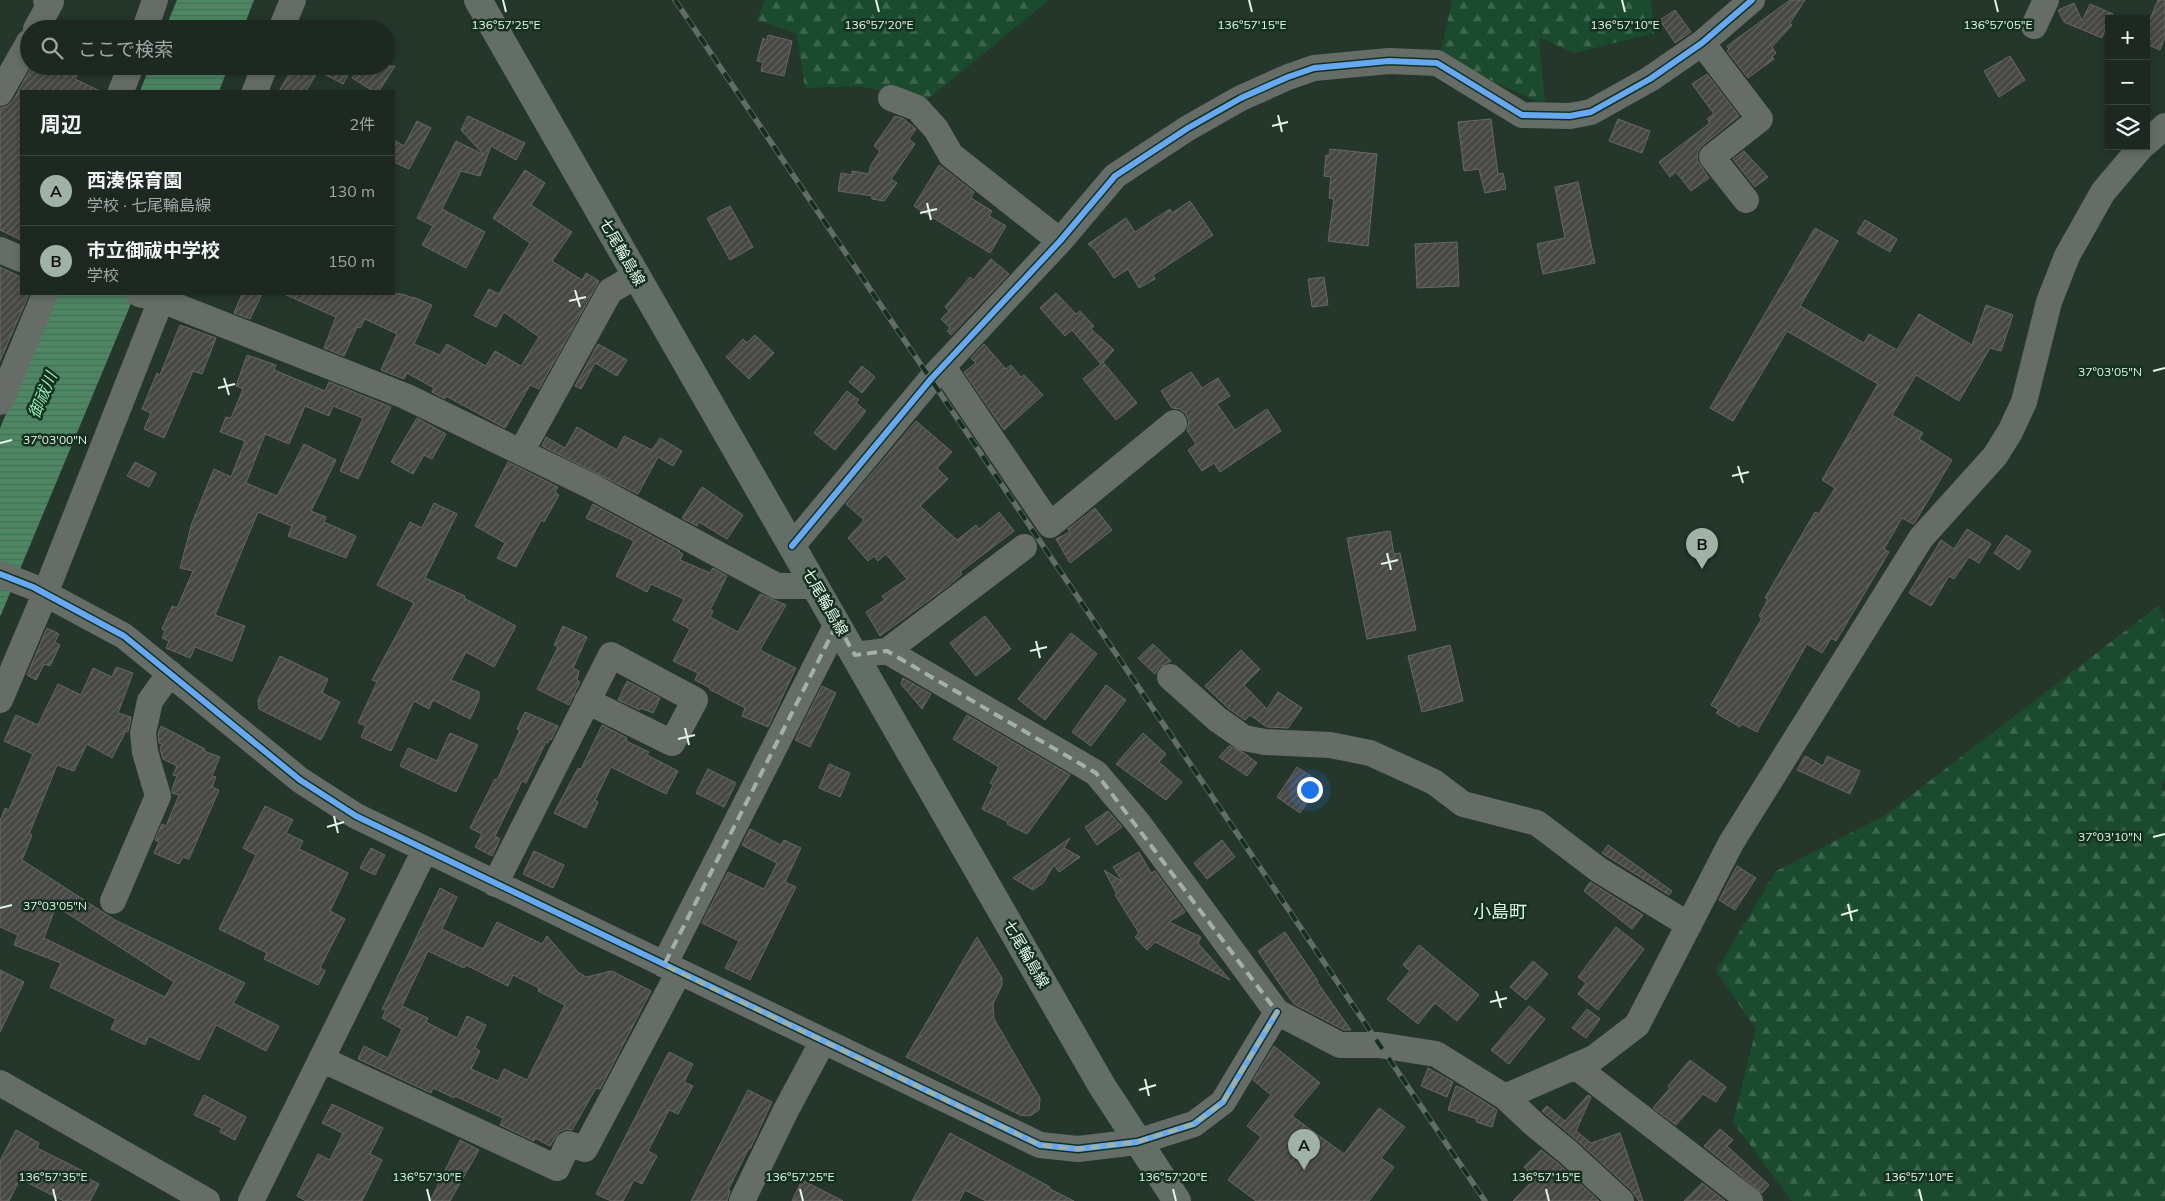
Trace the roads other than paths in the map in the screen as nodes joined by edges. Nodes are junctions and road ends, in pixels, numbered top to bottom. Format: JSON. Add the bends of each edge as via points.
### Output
{"nodes":[{"id":1,"x":46,"y":0,"type":"edge"},
{"id":2,"x":155,"y":0,"type":"edge"},
{"id":3,"x":293,"y":0,"type":"edge"},
{"id":4,"x":478,"y":0,"type":"edge"},
{"id":5,"x":1752,"y":0,"type":"edge"},
{"id":6,"x":2046,"y":0,"type":"edge"},
{"id":7,"x":41,"y":20,"type":"edge"},
{"id":8,"x":147,"y":20,"type":"edge"},
{"id":9,"x":285,"y":20,"type":"edge"},
{"id":10,"x":2034,"y":26,"type":"dead end"},
{"id":11,"x":1702,"y":43,"type":"junction"},
{"id":12,"x":20,"y":58,"type":"edge"},
{"id":13,"x":127,"y":75,"type":"edge"},
{"id":14,"x":262,"y":75,"type":"edge"},
{"id":15,"x":121,"y":90,"type":"edge"},
{"id":16,"x":255,"y":90,"type":"edge"},
{"id":17,"x":0,"y":93,"type":"edge"},
{"id":18,"x":891,"y":98,"type":"dead end"},
{"id":19,"x":2165,"y":126,"type":"edge"},
{"id":20,"x":2150,"y":139,"type":"edge"},
{"id":21,"x":2139,"y":150,"type":"edge"},
{"id":22,"x":1746,"y":200,"type":"dead end"},
{"id":23,"x":1060,"y":241,"type":"junction"},
{"id":24,"x":0,"y":250,"type":"edge"},
{"id":25,"x":20,"y":259,"type":"edge"},
{"id":26,"x":636,"y":276,"type":"junction"},
{"id":27,"x":45,"y":295,"type":"edge"},
{"id":28,"x":159,"y":298,"type":"edge"},
{"id":29,"x":943,"y":366,"type":"junction"},
{"id":30,"x":0,"y":402,"type":"edge"},
{"id":31,"x":1174,"y":424,"type":"dead end"},
{"id":32,"x":521,"y":452,"type":"junction"},
{"id":33,"x":792,"y":546,"type":"junction"},
{"id":34,"x":1024,"y":547,"type":"dead end"},
{"id":35,"x":0,"y":574,"type":"edge"},
{"id":36,"x":815,"y":586,"type":"junction"},
{"id":37,"x":39,"y":590,"type":"junction"},
{"id":38,"x":837,"y":624,"type":"junction"},
{"id":39,"x":887,"y":650,"type":"junction"},
{"id":40,"x":855,"y":655,"type":"junction"},
{"id":41,"x":170,"y":673,"type":"junction"},
{"id":42,"x":1170,"y":676,"type":"dead end"},
{"id":43,"x":0,"y":700,"type":"edge"},
{"id":44,"x":587,"y":702,"type":"dead end"},
{"id":45,"x":425,"y":850,"type":"junction"},
{"id":46,"x":495,"y":884,"type":"junction"},
{"id":47,"x":113,"y":901,"type":"dead end"},
{"id":48,"x":1689,"y":925,"type":"junction"},
{"id":49,"x":671,"y":968,"type":"junction"},
{"id":50,"x":1277,"y":1012,"type":"junction"},
{"id":51,"x":823,"y":1041,"type":"junction"},
{"id":52,"x":321,"y":1059,"type":"junction"},
{"id":53,"x":1575,"y":1066,"type":"junction"},
{"id":54,"x":1,"y":1085,"type":"edge"},
{"id":55,"x":1505,"y":1097,"type":"junction"},
{"id":56,"x":1138,"y":1142,"type":"junction"},
{"id":57,"x":207,"y":1201,"type":"edge"},
{"id":58,"x":251,"y":1201,"type":"edge"},
{"id":59,"x":742,"y":1201,"type":"edge"},
{"id":60,"x":1177,"y":1201,"type":"edge"},
{"id":61,"x":1621,"y":1201,"type":"edge"},
{"id":62,"x":1750,"y":1201,"type":"edge"}],
"edges":[{"from":1,"to":7,"type":"street","via":[[51,2]]},
{"from":2,"to":8,"type":"street"},
{"from":3,"to":9,"type":"street"},
{"from":4,"to":26,"type":"main road","name":"七尾輪島線"},
{"from":5,"to":11,"type":"street"},
{"from":6,"to":10,"type":"street"},
{"from":11,"to":22,"type":"street","via":[[1760,119],[1712,157]]},
{"from":11,"to":23,"type":"street","via":[[1640,85],[1591,112],[1570,116],[1522,116],[1436,64],[1389,61],[1314,68],[1241,98],[1115,176]]},
{"from":12,"to":17,"type":"street"},
{"from":13,"to":15,"type":"street"},
{"from":14,"to":16,"type":"street"},
{"from":18,"to":23,"type":"street","via":[[917,108],[936,129],[951,155]]},
{"from":19,"to":20,"type":"street"},
{"from":21,"to":48,"type":"street","via":[[2103,192],[2067,256],[2049,302],[2024,402],[2010,432],[1995,456],[1921,538],[1731,843]]},
{"from":23,"to":29,"type":"street"},
{"from":24,"to":25,"type":"street"},
{"from":26,"to":32,"type":"street","via":[[610,291]]},
{"from":26,"to":33,"type":"main road","name":"七尾輪島線"},
{"from":27,"to":30,"type":"street"},
{"from":28,"to":32,"type":"street","via":[[405,396]]},
{"from":28,"to":37,"type":"street"},
{"from":29,"to":31,"type":"street","via":[[1050,526]]},
{"from":29,"to":33,"type":"street"},
{"from":32,"to":36,"type":"street","via":[[777,586]]},
{"from":33,"to":36,"type":"main road","name":"七尾輪島線"},
{"from":34,"to":39,"type":"street"},
{"from":35,"to":37,"type":"street"},
{"from":36,"to":38,"type":"main road","name":"七尾輪島線"},
{"from":37,"to":41,"type":"street","via":[[124,636]]},
{"from":37,"to":43,"type":"street"},
{"from":38,"to":40,"type":"main road","name":"七尾輪島線"},
{"from":38,"to":49,"type":"street"},
{"from":39,"to":40,"type":"street"},
{"from":39,"to":50,"type":"street","via":[[1096,773],[1139,824]]},
{"from":40,"to":56,"type":"main road","name":"七尾輪島線","via":[[1102,1086]]},
{"from":41,"to":45,"type":"street","via":[[300,780],[356,816]]},
{"from":41,"to":47,"type":"street","via":[[150,701],[143,733],[158,796]]},
{"from":42,"to":48,"type":"street","via":[[1217,719],[1244,738],[1265,742],[1330,744],[1370,753],[1434,782],[1462,804],[1537,823],[1599,870]]},
{"from":44,"to":46,"type":"street"},
{"from":45,"to":46,"type":"street"},
{"from":45,"to":52,"type":"street"},
{"from":46,"to":49,"type":"street"},
{"from":48,"to":53,"type":"street","via":[[1637,1025],[1594,1058]]},
{"from":49,"to":51,"type":"street"},
{"from":49,"to":52,"type":"street","via":[[585,1149],[568,1144],[557,1168]]},
{"from":50,"to":55,"type":"street","via":[[1340,1045],[1379,1045],[1436,1054]]},
{"from":50,"to":56,"type":"street","via":[[1223,1102],[1194,1124]]},
{"from":51,"to":56,"type":"street","via":[[1040,1145],[1078,1148]]},
{"from":51,"to":59,"type":"street"},
{"from":52,"to":58,"type":"street"},
{"from":53,"to":55,"type":"street"},
{"from":53,"to":62,"type":"street"},
{"from":54,"to":57,"type":"street"},
{"from":55,"to":61,"type":"street"},
{"from":56,"to":60,"type":"main road","name":"七尾輪島線"}]}
